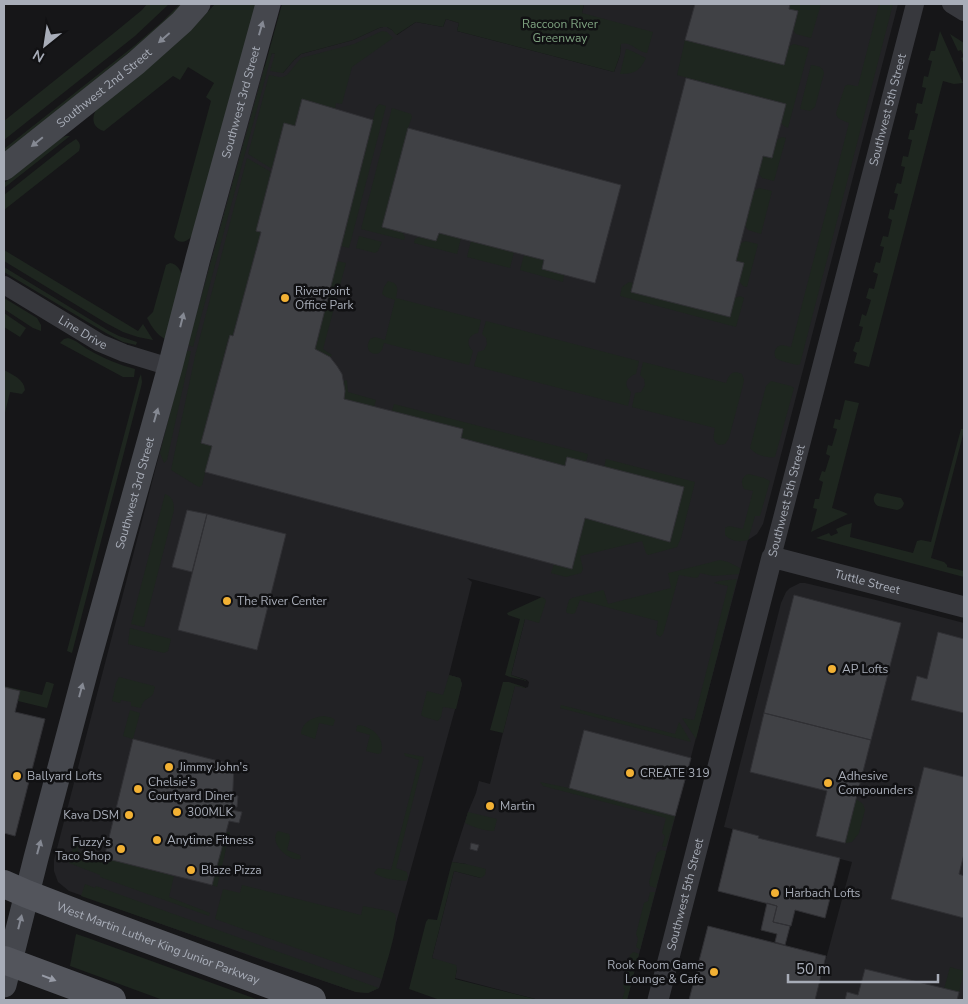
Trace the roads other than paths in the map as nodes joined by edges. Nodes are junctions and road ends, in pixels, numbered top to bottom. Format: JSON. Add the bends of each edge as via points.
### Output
{"nodes":[{"id":1,"x":198,"y":4,"type":"edge"},
{"id":2,"x":268,"y":4,"type":"edge"},
{"id":3,"x":915,"y":4,"type":"edge"},
{"id":4,"x":951,"y":4,"type":"edge"},
{"id":5,"x":964,"y":12,"type":"edge"},
{"id":6,"x":4,"y":168,"type":"edge"},
{"id":7,"x":4,"y":285,"type":"edge"},
{"id":8,"x":170,"y":367,"type":"junction"},
{"id":9,"x":772,"y":557,"type":"junction"},
{"id":10,"x":964,"y":607,"type":"edge"},
{"id":11,"x":15,"y":889,"type":"edge"},
{"id":12,"x":6,"y":969,"type":"edge"},
{"id":13,"x":112,"y":1000,"type":"edge"},
{"id":14,"x":312,"y":1000,"type":"edge"},
{"id":15,"x":658,"y":1000,"type":"edge"}],
"edges":[{"from":1,"to":6,"type":"main road","name":"Southwest 2nd Street","one_way":true,"via":[[136,63]]},
{"from":8,"to":2,"type":"main road","name":"Southwest 3rd Street","one_way":true},
{"from":3,"to":9,"type":"street","name":"Southwest 5th Street"},
{"from":4,"to":5,"type":"street"},
{"from":7,"to":8,"type":"street","name":"Line Drive","via":[[100,343]]},
{"from":11,"to":8,"type":"main road","name":"Southwest 3rd Street","one_way":true,"via":[[94,641]]},
{"from":9,"to":10,"type":"street","name":"Tuttle Street"},
{"from":9,"to":15,"type":"street","name":"Southwest 5th Street"},
{"from":12,"to":11,"type":"main road","name":"Southwest 3rd Street","one_way":true},
{"from":11,"to":14,"type":"main road","name":"West Martin Luther King Junior Parkway"},
{"from":12,"to":13,"type":"main road","one_way":true}]}
